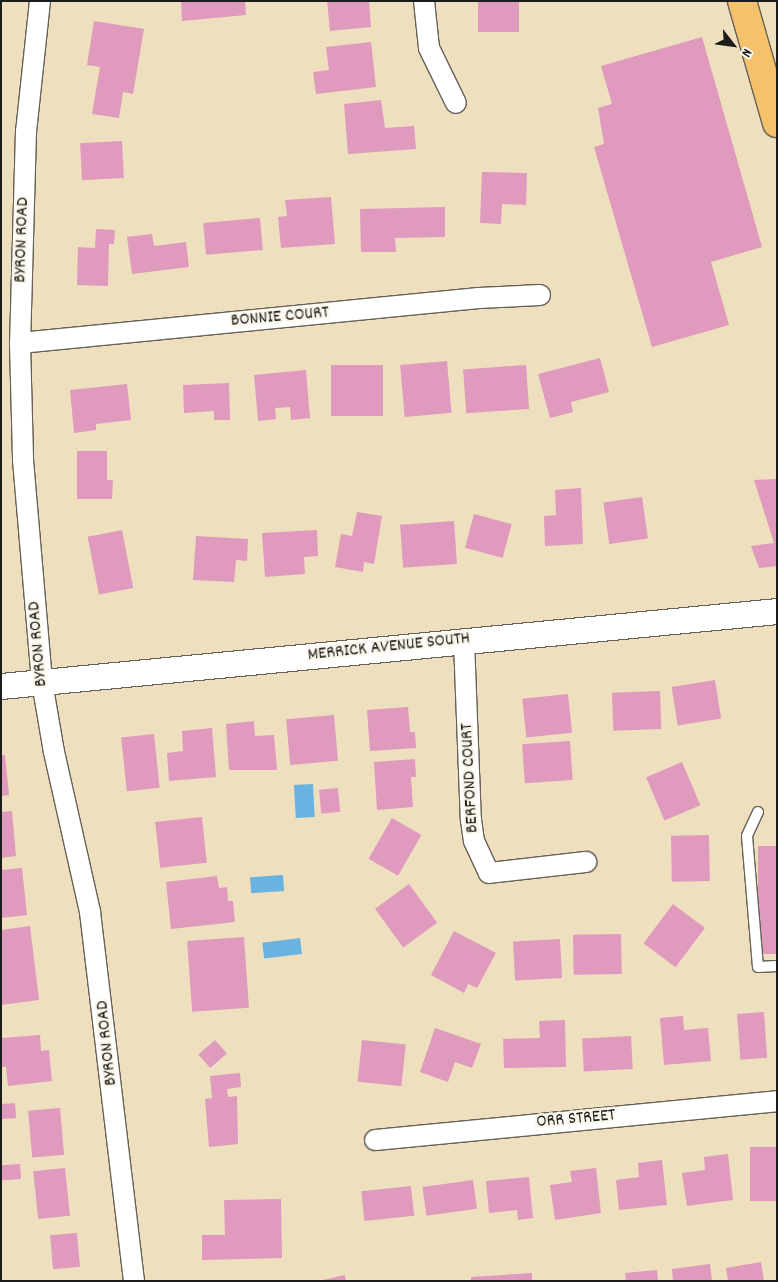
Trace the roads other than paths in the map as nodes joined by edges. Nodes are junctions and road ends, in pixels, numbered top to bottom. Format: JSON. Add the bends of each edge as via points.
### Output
{"nodes":[{"id":1,"x":40,"y":1,"type":"edge"},
{"id":2,"x":424,"y":1,"type":"edge"},
{"id":3,"x":742,"y":1,"type":"edge"},
{"id":4,"x":456,"y":103,"type":"dead end"},
{"id":5,"x":777,"y":123,"type":"edge"},
{"id":6,"x":540,"y":295,"type":"dead end"},
{"id":7,"x":20,"y":343,"type":"junction"},
{"id":8,"x":777,"y":611,"type":"edge"},
{"id":9,"x":464,"y":641,"type":"junction"},
{"id":10,"x":42,"y":682,"type":"junction"},
{"id":11,"x":1,"y":686,"type":"edge"},
{"id":12,"x":758,"y":812,"type":"dead end"},
{"id":13,"x":586,"y":862,"type":"dead end"},
{"id":14,"x":777,"y":966,"type":"edge"},
{"id":15,"x":777,"y":1100,"type":"edge"},
{"id":16,"x":375,"y":1140,"type":"dead end"},
{"id":17,"x":134,"y":1281,"type":"edge"}],
"edges":[{"from":1,"to":7,"type":"street","name":"BYRON ROAD","via":[[26,131]]},
{"from":2,"to":4,"type":"street","via":[[429,48]]},
{"from":3,"to":5,"type":"main road"},
{"from":6,"to":7,"type":"street","name":"BONNIE COURT","via":[[479,298]]},
{"from":7,"to":10,"type":"street","name":"BYRON ROAD","via":[[23,460]]},
{"from":8,"to":9,"type":"street","name":"MERRICK AVENUE SOUTH"},
{"from":9,"to":10,"type":"street","name":"MERRICK AVENUE SOUTH"},
{"from":9,"to":13,"type":"street","name":"BERFOND COURT","via":[[471,820],[474,841],[489,873]]},
{"from":10,"to":11,"type":"street","name":"MERRICK AVENUE SOUTH"},
{"from":10,"to":17,"type":"street","name":"BYRON ROAD","via":[[54,752],[92,922]]},
{"from":12,"to":14,"type":"lane","via":[[747,836],[758,967]]},
{"from":15,"to":16,"type":"street","name":"ORR STREET"}]}
